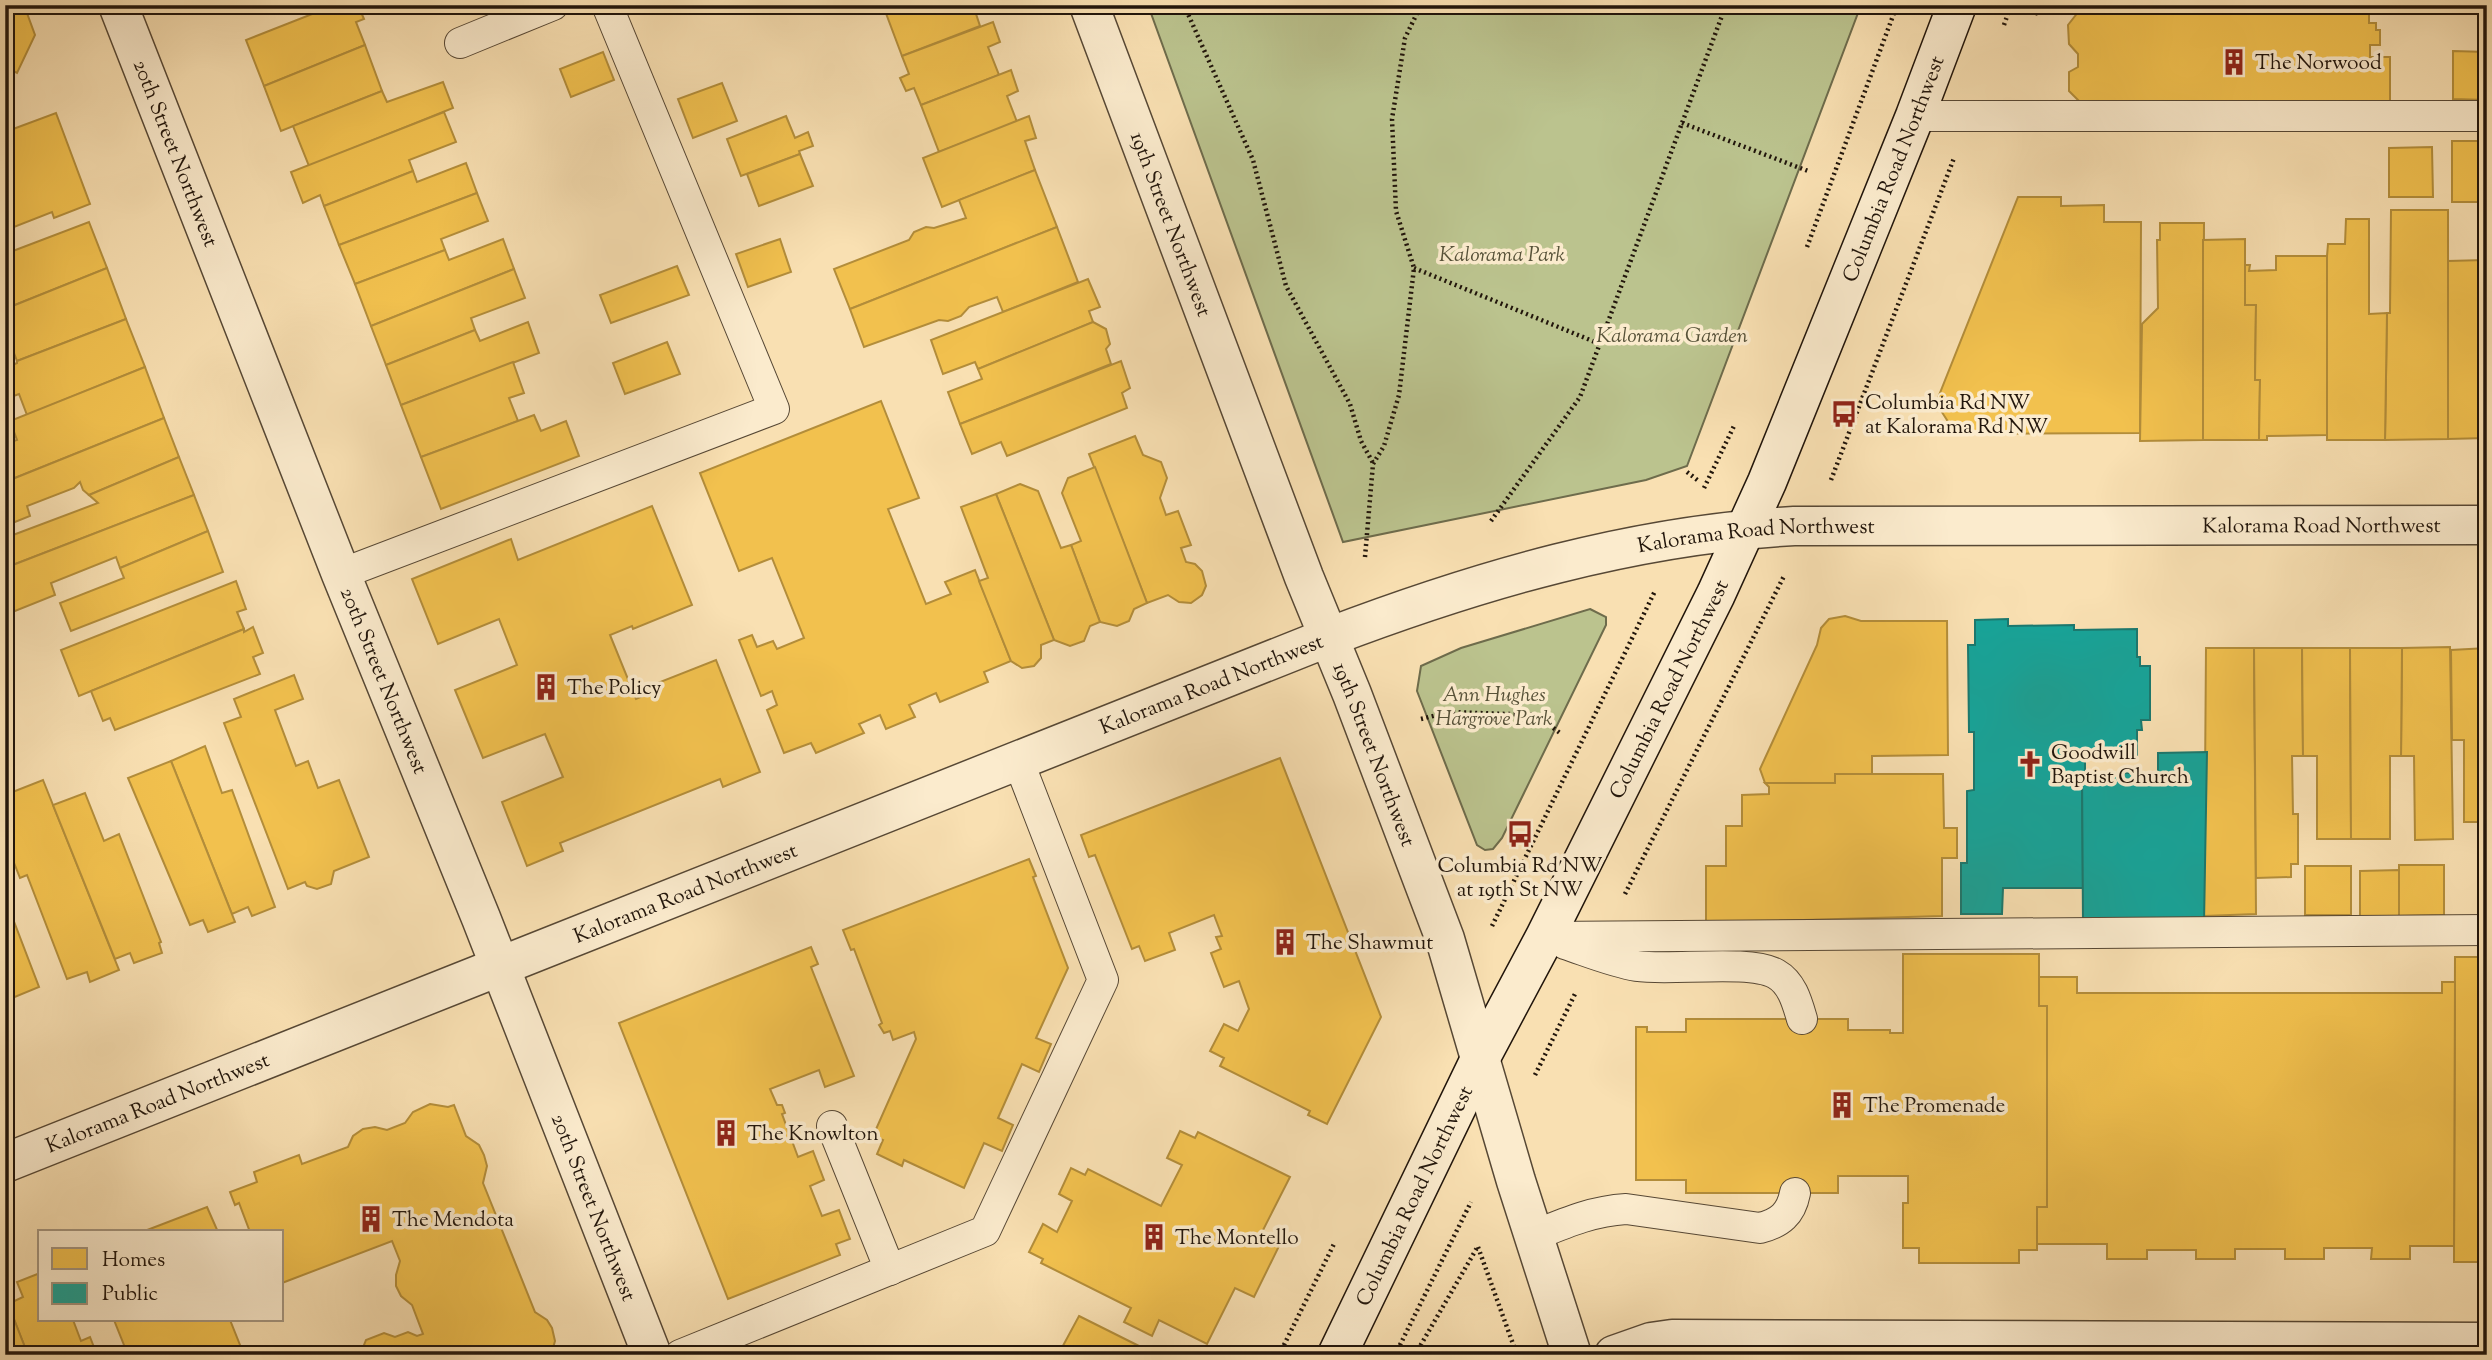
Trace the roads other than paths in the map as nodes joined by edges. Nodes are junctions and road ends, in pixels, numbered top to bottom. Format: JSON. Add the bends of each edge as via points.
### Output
{"nodes":[{"id":1,"x":118,"y":5,"type":"edge"},
{"id":2,"x":553,"y":5,"type":"edge"},
{"id":3,"x":607,"y":5,"type":"edge"},
{"id":4,"x":1089,"y":5,"type":"edge"},
{"id":5,"x":1957,"y":5,"type":"edge"},
{"id":6,"x":460,"y":43,"type":"dead end"},
{"id":7,"x":1915,"y":116,"type":"junction"},
{"id":8,"x":2487,"y":116,"type":"edge"},
{"id":9,"x":2487,"y":526,"type":"edge"},
{"id":10,"x":1746,"y":529,"type":"junction"},
{"id":11,"x":341,"y":574,"type":"junction"},
{"id":12,"x":1329,"y":637,"type":"junction"},
{"id":13,"x":1018,"y":760,"type":"junction"},
{"id":14,"x":2487,"y":930,"type":"edge"},
{"id":15,"x":1545,"y":937,"type":"junction"},
{"id":16,"x":1600,"y":945,"type":"junction"},
{"id":17,"x":500,"y":966,"type":"junction"},
{"id":18,"x":1802,"y":1019,"type":"dead end"},
{"id":19,"x":1481,"y":1056,"type":"junction"},
{"id":20,"x":832,"y":1126,"type":"dead end"},
{"id":21,"x":5,"y":1163,"type":"edge"},
{"id":22,"x":1795,"y":1193,"type":"dead end"},
{"id":23,"x":1534,"y":1236,"type":"junction"},
{"id":24,"x":890,"y":1270,"type":"junction"},
{"id":25,"x":2487,"y":1342,"type":"edge"},
{"id":26,"x":652,"y":1355,"type":"edge"},
{"id":27,"x":680,"y":1355,"type":"edge"},
{"id":28,"x":1337,"y":1355,"type":"edge"},
{"id":29,"x":1572,"y":1355,"type":"edge"},
{"id":30,"x":1614,"y":1355,"type":"edge"}],
"edges":[{"from":1,"to":11,"type":"street","name":"20th Street Northwest"},
{"from":2,"to":6,"type":"lane"},
{"from":3,"to":11,"type":"lane","via":[[774,409]]},
{"from":4,"to":12,"type":"street","name":"19th Street Northwest"},
{"from":5,"to":7,"type":"street","name":"Columbia Road Northwest"},
{"from":7,"to":8,"type":"lane"},
{"from":7,"to":10,"type":"street","name":"Columbia Road Northwest"},
{"from":9,"to":10,"type":"street","name":"Kalorama Road Northwest","via":[[1842,524]]},
{"from":10,"to":12,"type":"street","name":"Kalorama Road Northwest","via":[[1638,545],[1515,573]]},
{"from":10,"to":15,"type":"street","name":"Columbia Road Northwest"},
{"from":11,"to":17,"type":"street","name":"20th Street Northwest"},
{"from":12,"to":13,"type":"street","name":"Kalorama Road Northwest"},
{"from":12,"to":19,"type":"street","name":"19th Street Northwest","via":[[1445,939]]},
{"from":13,"to":17,"type":"street","name":"Kalorama Road Northwest"},
{"from":13,"to":24,"type":"lane","via":[[1103,980],[985,1231]]},
{"from":14,"to":16,"type":"lane"},
{"from":15,"to":16,"type":"lane"},
{"from":15,"to":19,"type":"street","name":"Columbia Road Northwest"},
{"from":16,"to":18,"type":"lane","via":[[1639,966],[1751,968],[1775,973],[1789,985]]},
{"from":17,"to":21,"type":"street","name":"Kalorama Road Northwest"},
{"from":17,"to":26,"type":"street","name":"20th Street Northwest"},
{"from":19,"to":23,"type":"street","name":"19th Street Northwest"},
{"from":19,"to":28,"type":"street","name":"Columbia Road Northwest"},
{"from":20,"to":24,"type":"lane"},
{"from":22,"to":23,"type":"lane","via":[[1786,1216],[1760,1228],[1616,1210],[1586,1215]]},
{"from":23,"to":29,"type":"street","name":"19th Street Northwest"},
{"from":24,"to":27,"type":"lane"},
{"from":25,"to":30,"type":"street","via":[[1672,1339]]}]}
